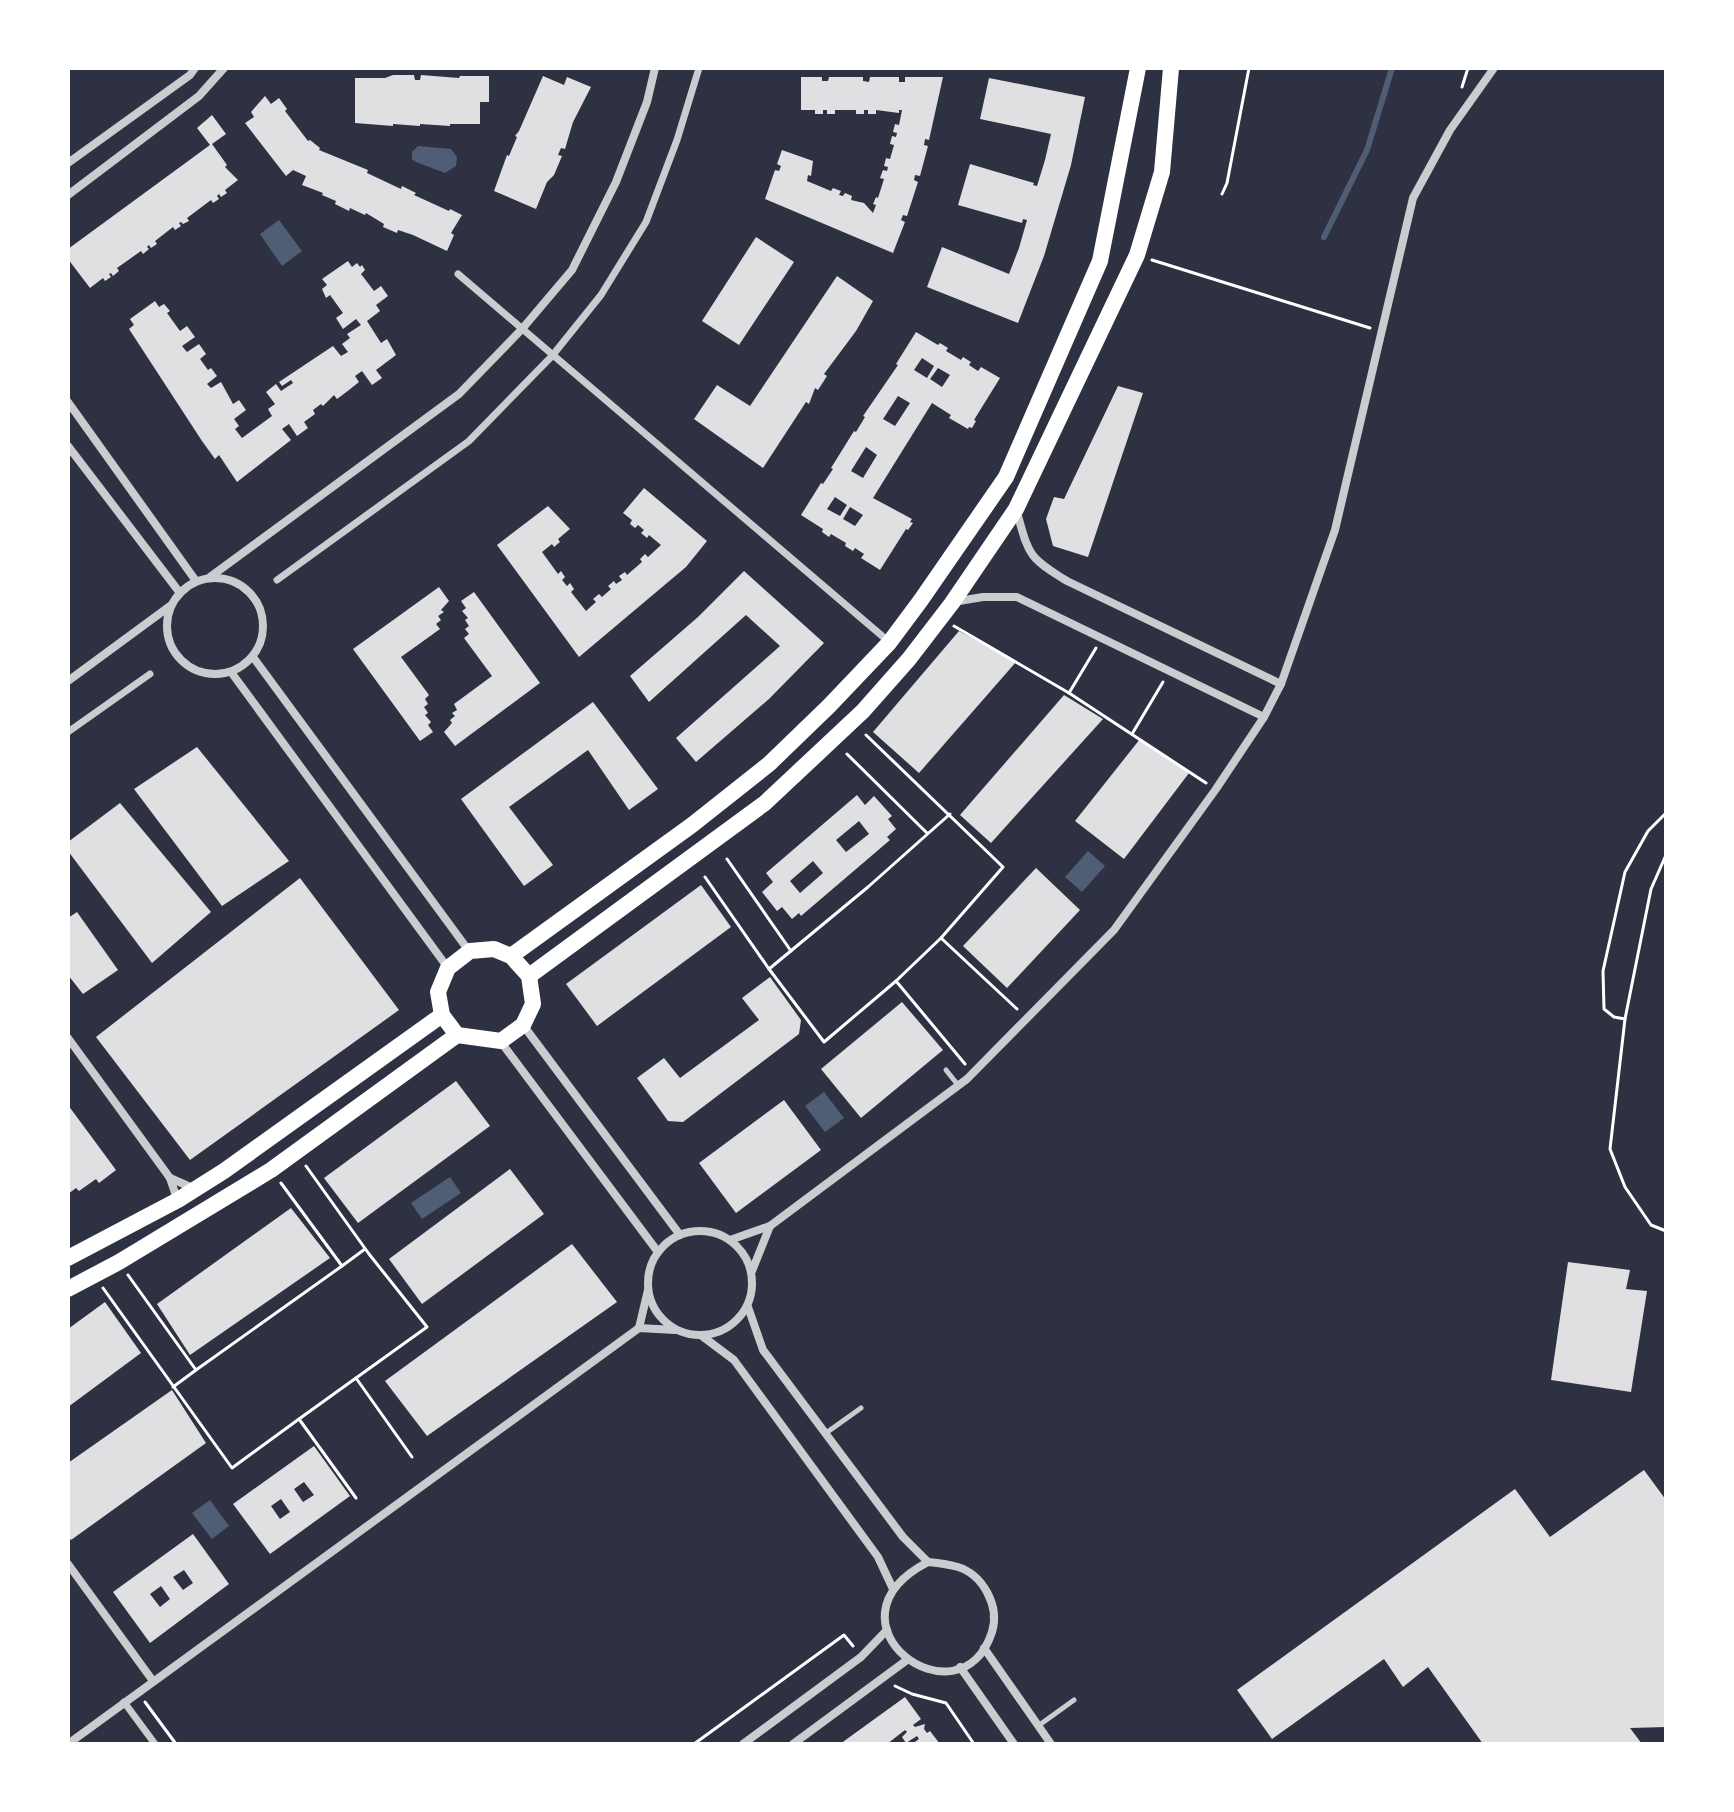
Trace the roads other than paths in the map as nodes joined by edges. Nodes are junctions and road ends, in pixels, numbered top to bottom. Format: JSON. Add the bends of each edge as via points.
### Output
{"nodes":[{"id":1,"x":195,"y":68,"type":"edge"},
{"id":2,"x":224,"y":68,"type":"edge"},
{"id":3,"x":655,"y":68,"type":"edge"},
{"id":4,"x":699,"y":68,"type":"edge"},
{"id":5,"x":1138,"y":68,"type":"edge"},
{"id":6,"x":1171,"y":68,"type":"edge"},
{"id":7,"x":1496,"y":69,"type":"edge"},
{"id":8,"x":68,"y":163,"type":"edge"},
{"id":9,"x":68,"y":195,"type":"edge"},
{"id":10,"x":458,"y":274,"type":"dead end"},
{"id":11,"x":522,"y":329,"type":"junction"},
{"id":12,"x":552,"y":356,"type":"junction"},
{"id":13,"x":68,"y":402,"type":"edge"},
{"id":14,"x":68,"y":446,"type":"edge"},
{"id":15,"x":1016,"y":509,"type":"junction"},
{"id":16,"x":210,"y":577,"type":"junction"},
{"id":17,"x":277,"y":580,"type":"dead end"},
{"id":18,"x":196,"y":581,"type":"junction"},
{"id":19,"x":180,"y":593,"type":"junction"},
{"id":20,"x":952,"y":603,"type":"junction"},
{"id":21,"x":171,"y":605,"type":"junction"},
{"id":22,"x":889,"y":643,"type":"junction"},
{"id":23,"x":253,"y":657,"type":"junction"},
{"id":24,"x":231,"y":672,"type":"junction"},
{"id":25,"x":150,"y":674,"type":"dead end"},
{"id":26,"x":68,"y":681,"type":"edge"},
{"id":27,"x":1281,"y":684,"type":"junction"},
{"id":28,"x":1264,"y":717,"type":"junction"},
{"id":29,"x":68,"y":732,"type":"edge"},
{"id":30,"x":470,"y":951,"type":"junction"},
{"id":31,"x":511,"y":956,"type":"junction"},
{"id":32,"x":448,"y":968,"type":"junction"},
{"id":33,"x":529,"y":976,"type":"junction"},
{"id":34,"x":442,"y":1015,"type":"junction"},
{"id":35,"x":523,"y":1025,"type":"junction"},
{"id":36,"x":457,"y":1035,"type":"junction"},
{"id":37,"x":68,"y":1038,"type":"edge"},
{"id":38,"x":501,"y":1041,"type":"junction"},
{"id":39,"x":946,"y":1070,"type":"dead end"},
{"id":40,"x":958,"y":1086,"type":"junction"},
{"id":41,"x":170,"y":1178,"type":"junction"},
{"id":42,"x":195,"y":1189,"type":"junction"},
{"id":43,"x":178,"y":1200,"type":"junction"},
{"id":44,"x":770,"y":1226,"type":"junction"},
{"id":45,"x":680,"y":1235,"type":"junction"},
{"id":46,"x":730,"y":1240,"type":"junction"},
{"id":47,"x":658,"y":1252,"type":"junction"},
{"id":48,"x":68,"y":1258,"type":"edge"},
{"id":49,"x":752,"y":1271,"type":"junction"},
{"id":50,"x":68,"y":1289,"type":"edge"},
{"id":51,"x":648,"y":1290,"type":"junction"},
{"id":52,"x":748,"y":1307,"type":"junction"},
{"id":53,"x":639,"y":1328,"type":"junction"},
{"id":54,"x":675,"y":1330,"type":"junction"},
{"id":55,"x":702,"y":1336,"type":"junction"},
{"id":56,"x":861,"y":1408,"type":"dead end"},
{"id":57,"x":825,"y":1434,"type":"junction"},
{"id":58,"x":928,"y":1562,"type":"junction"},
{"id":59,"x":68,"y":1564,"type":"edge"},
{"id":60,"x":893,"y":1589,"type":"junction"},
{"id":61,"x":887,"y":1630,"type":"junction"},
{"id":62,"x":984,"y":1648,"type":"junction"},
{"id":63,"x":907,"y":1660,"type":"junction"},
{"id":64,"x":960,"y":1667,"type":"junction"},
{"id":65,"x":153,"y":1681,"type":"junction"},
{"id":66,"x":1074,"y":1700,"type":"dead end"},
{"id":67,"x":124,"y":1702,"type":"junction"},
{"id":68,"x":1038,"y":1726,"type":"junction"},
{"id":69,"x":68,"y":1744,"type":"edge"},
{"id":70,"x":155,"y":1744,"type":"edge"},
{"id":71,"x":743,"y":1744,"type":"edge"},
{"id":72,"x":793,"y":1744,"type":"edge"},
{"id":73,"x":1014,"y":1744,"type":"edge"},
{"id":74,"x":1051,"y":1744,"type":"edge"}],
"edges":[{"from":1,"to":8,"type":"street"},
{"from":2,"to":9,"type":"street","via":[[199,96]]},
{"from":3,"to":11,"type":"street","via":[[616,182],[572,270]]},
{"from":4,"to":12,"type":"street","via":[[646,222],[601,295]]},
{"from":5,"to":22,"type":"main road","via":[[1100,261],[1014,460]]},
{"from":6,"to":15,"type":"main road","via":[[1162,172],[1137,255]]},
{"from":7,"to":27,"type":"street","via":[[1450,130],[1413,198],[1335,530]]},
{"from":10,"to":11,"type":"street"},
{"from":11,"to":12,"type":"street"},
{"from":11,"to":16,"type":"street","via":[[459,394]]},
{"from":12,"to":17,"type":"street","via":[[469,441]]},
{"from":12,"to":22,"type":"street"},
{"from":13,"to":18,"type":"street"},
{"from":14,"to":19,"type":"street"},
{"from":15,"to":20,"type":"main road"},
{"from":15,"to":27,"type":"street","via":[[1035,562]]},
{"from":16,"to":18,"type":"street"},
{"from":16,"to":23,"type":"street","via":[[239,583],[262,610],[262,641]]},
{"from":18,"to":19,"type":"street"},
{"from":19,"to":21,"type":"street"},
{"from":20,"to":28,"type":"street","via":[[1017,597]]},
{"from":20,"to":33,"type":"main road","via":[[863,711],[765,803]]},
{"from":21,"to":24,"type":"street","via":[[167,631],[175,654],[191,668]]},
{"from":21,"to":26,"type":"street"},
{"from":22,"to":31,"type":"main road","via":[[750,779]]},
{"from":23,"to":24,"type":"street"},
{"from":23,"to":30,"type":"street"},
{"from":24,"to":32,"type":"street"},
{"from":25,"to":29,"type":"street"},
{"from":27,"to":28,"type":"street"},
{"from":28,"to":40,"type":"street","via":[[1114,930]]},
{"from":30,"to":31,"type":"main road","via":[[494,949]]},
{"from":30,"to":32,"type":"main road"},
{"from":31,"to":33,"type":"main road"},
{"from":32,"to":34,"type":"main road","via":[[438,992]]},
{"from":33,"to":35,"type":"main road","via":[[533,1004]]},
{"from":34,"to":36,"type":"main road"},
{"from":34,"to":42,"type":"main road"},
{"from":35,"to":38,"type":"main road"},
{"from":35,"to":45,"type":"street"},
{"from":36,"to":38,"type":"main road"},
{"from":36,"to":50,"type":"main road","via":[[271,1170]]},
{"from":37,"to":41,"type":"street"},
{"from":38,"to":47,"type":"street"},
{"from":39,"to":40,"type":"lane"},
{"from":40,"to":44,"type":"street"},
{"from":41,"to":42,"type":"street"},
{"from":41,"to":43,"type":"street"},
{"from":42,"to":43,"type":"main road"},
{"from":43,"to":48,"type":"main road"},
{"from":44,"to":46,"type":"street"},
{"from":44,"to":49,"type":"street"},
{"from":45,"to":46,"type":"street","via":[[702,1231]]},
{"from":45,"to":47,"type":"street"},
{"from":46,"to":49,"type":"street","via":[[745,1254]]},
{"from":47,"to":51,"type":"street"},
{"from":49,"to":52,"type":"street"},
{"from":51,"to":53,"type":"street"},
{"from":51,"to":54,"type":"street","via":[[657,1313]]},
{"from":52,"to":55,"type":"street","via":[[729,1328]]},
{"from":52,"to":57,"type":"street","via":[[763,1350]]},
{"from":53,"to":54,"type":"street"},
{"from":53,"to":65,"type":"street"},
{"from":54,"to":55,"type":"street"},
{"from":55,"to":60,"type":"street","via":[[734,1360],[878,1557]]},
{"from":56,"to":57,"type":"lane"},
{"from":57,"to":58,"type":"street"},
{"from":58,"to":60,"type":"street"},
{"from":58,"to":62,"type":"street","via":[[962,1568],[982,1584],[994,1619]]},
{"from":59,"to":65,"type":"street"},
{"from":60,"to":61,"type":"street"},
{"from":61,"to":63,"type":"street"},
{"from":61,"to":71,"type":"street","via":[[861,1657]]},
{"from":62,"to":64,"type":"street"},
{"from":62,"to":68,"type":"street"},
{"from":63,"to":64,"type":"street","via":[[923,1669]]},
{"from":63,"to":72,"type":"street"},
{"from":64,"to":73,"type":"street"},
{"from":65,"to":67,"type":"street"},
{"from":66,"to":68,"type":"lane"},
{"from":67,"to":69,"type":"street"},
{"from":67,"to":70,"type":"street"},
{"from":68,"to":74,"type":"street"}]}
